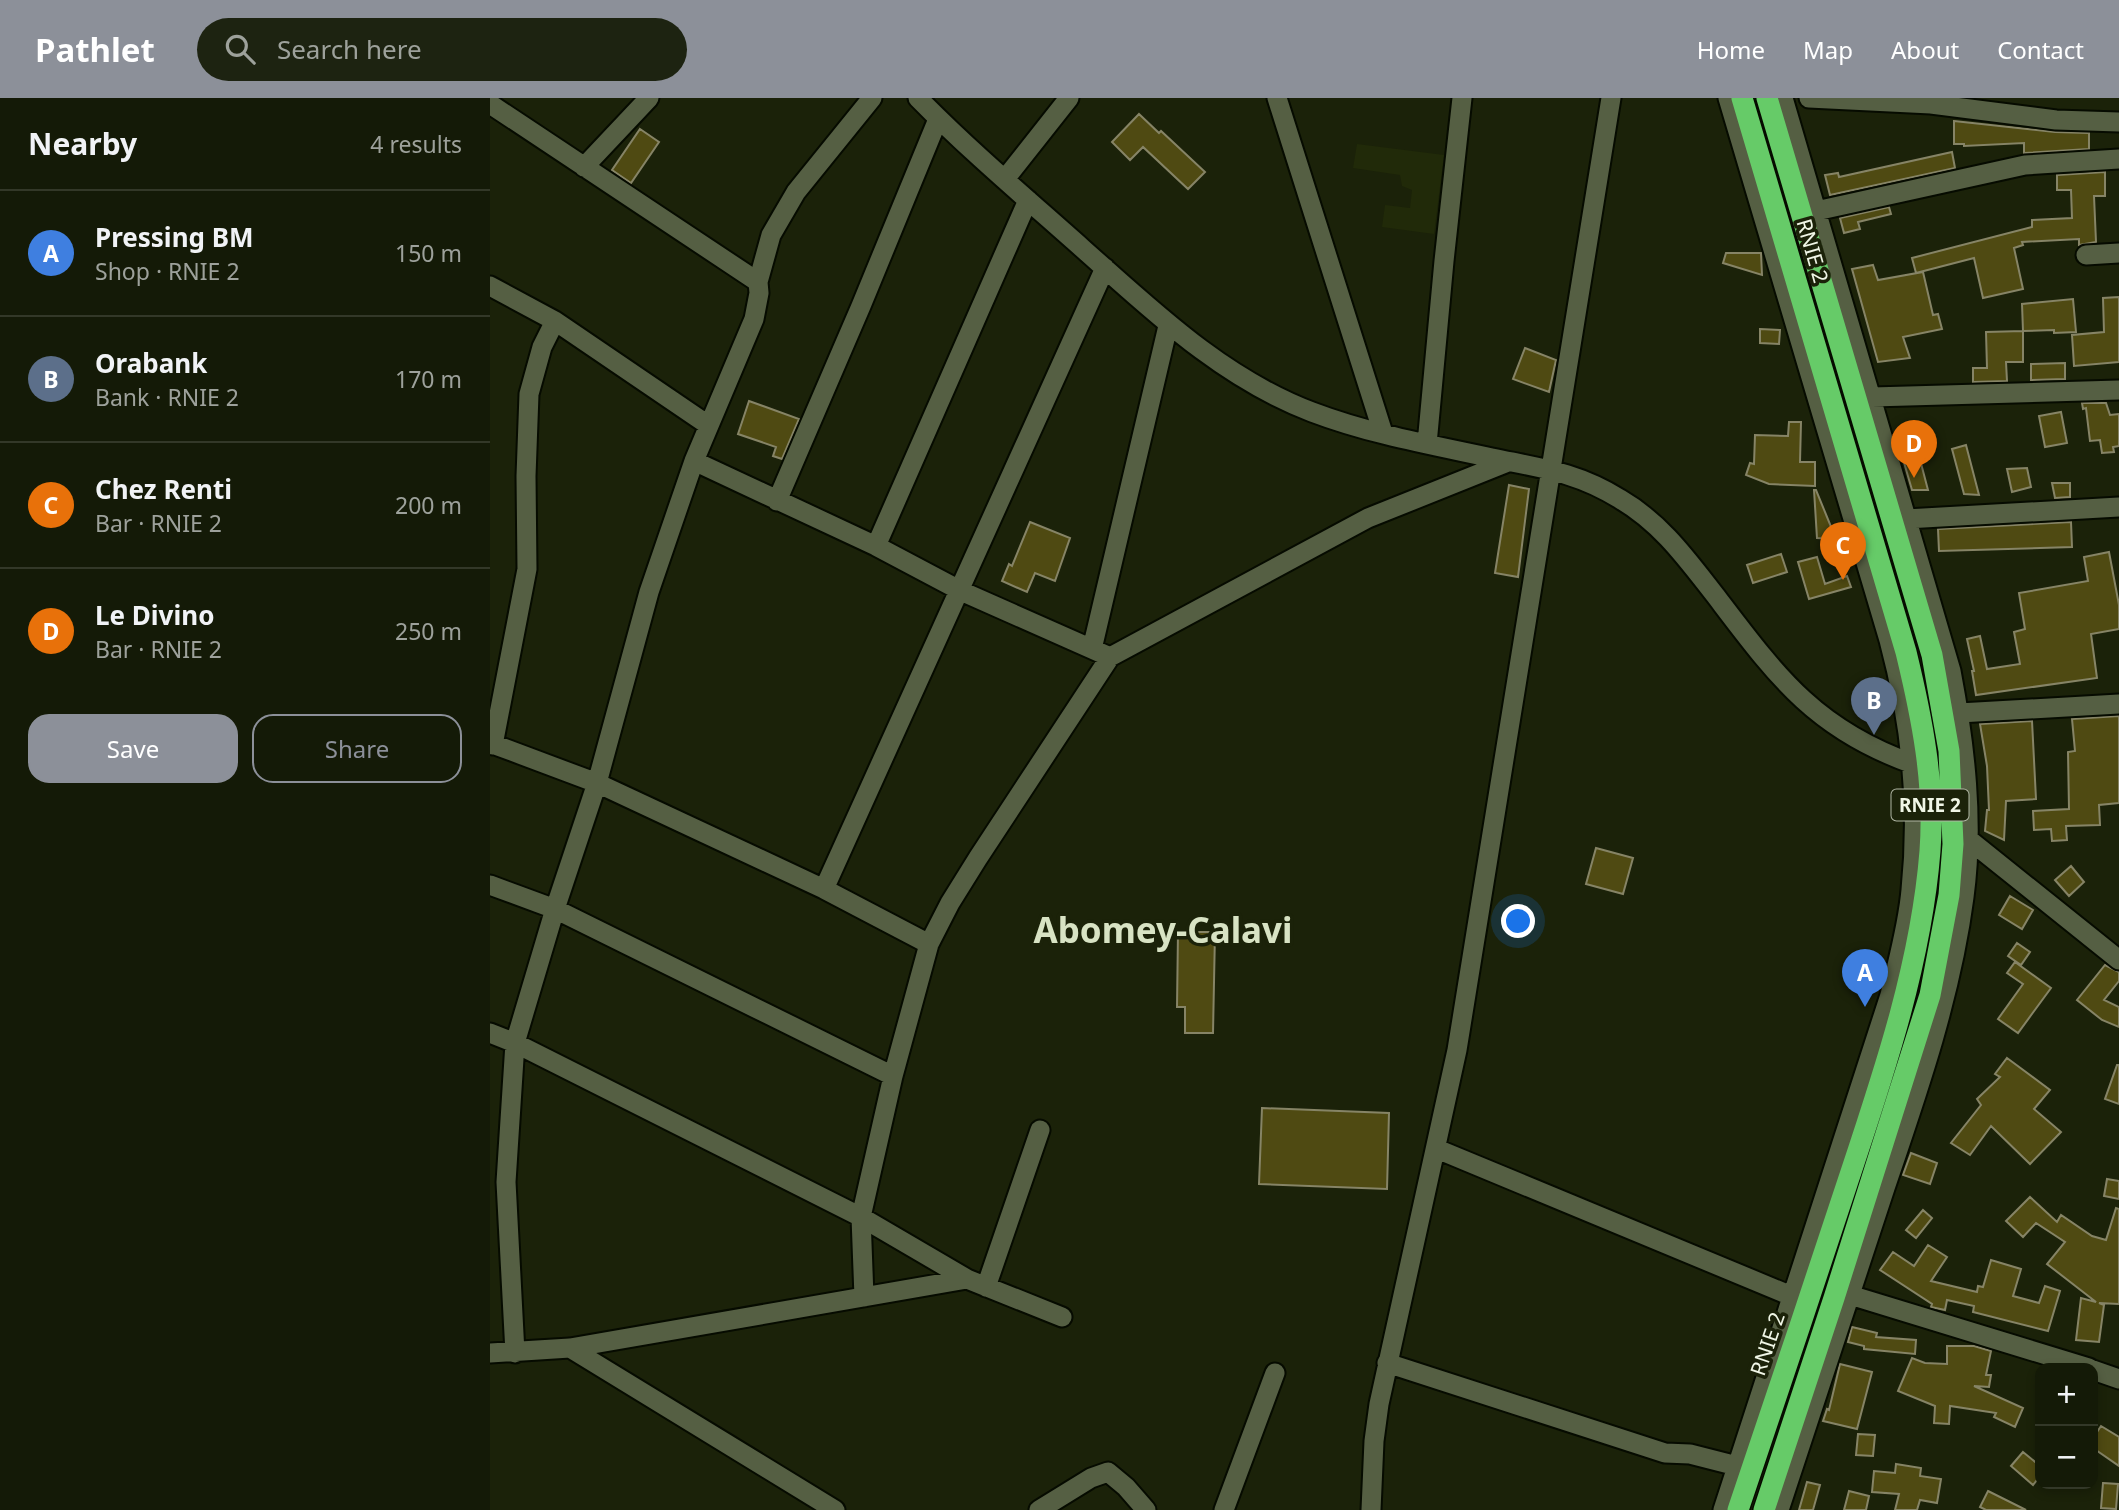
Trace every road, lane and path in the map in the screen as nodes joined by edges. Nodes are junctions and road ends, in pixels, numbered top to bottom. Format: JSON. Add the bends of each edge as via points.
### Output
{"nodes":[{"id":1,"x":649,"y":98,"type":"edge"},
{"id":2,"x":872,"y":98,"type":"edge"},
{"id":3,"x":918,"y":98,"type":"edge"},
{"id":4,"x":1069,"y":98,"type":"edge"},
{"id":5,"x":1277,"y":98,"type":"edge"},
{"id":6,"x":1462,"y":98,"type":"edge"},
{"id":7,"x":1610,"y":98,"type":"edge"},
{"id":8,"x":1728,"y":98,"type":"edge"},
{"id":9,"x":1742,"y":98,"type":"edge"},
{"id":10,"x":1767,"y":98,"type":"edge"},
{"id":11,"x":1783,"y":98,"type":"edge"},
{"id":12,"x":1809,"y":98,"type":"edge"},
{"id":13,"x":490,"y":104,"type":"edge"},
{"id":14,"x":938,"y":119,"type":"junction"},
{"id":15,"x":2119,"y":122,"type":"edge"},
{"id":16,"x":2119,"y":159,"type":"edge"},
{"id":17,"x":584,"y":167,"type":"junction"},
{"id":18,"x":1005,"y":179,"type":"junction"},
{"id":19,"x":1028,"y":200,"type":"junction"},
{"id":20,"x":1816,"y":211,"type":"junction"},
{"id":21,"x":2119,"y":253,"type":"edge"},
{"id":22,"x":2085,"y":255,"type":"dead end"},
{"id":23,"x":1105,"y":268,"type":"junction"},
{"id":24,"x":758,"y":282,"type":"junction"},
{"id":25,"x":490,"y":286,"type":"edge"},
{"id":26,"x":555,"y":321,"type":"junction"},
{"id":27,"x":1168,"y":326,"type":"junction"},
{"id":28,"x":2119,"y":390,"type":"edge"},
{"id":29,"x":1872,"y":397,"type":"junction"},
{"id":30,"x":708,"y":425,"type":"junction"},
{"id":31,"x":1383,"y":433,"type":"junction"},
{"id":32,"x":1427,"y":444,"type":"junction"},
{"id":33,"x":694,"y":461,"type":"junction"},
{"id":34,"x":1508,"y":462,"type":"junction"},
{"id":35,"x":1552,"y":469,"type":"junction"},
{"id":36,"x":777,"y":501,"type":"junction"},
{"id":37,"x":2119,"y":507,"type":"edge"},
{"id":38,"x":1906,"y":519,"type":"junction"},
{"id":39,"x":876,"y":546,"type":"junction"},
{"id":40,"x":961,"y":591,"type":"junction"},
{"id":41,"x":1092,"y":649,"type":"junction"},
{"id":42,"x":1111,"y":657,"type":"junction"},
{"id":43,"x":2119,"y":704,"type":"edge"},
{"id":44,"x":1959,"y":713,"type":"junction"},
{"id":45,"x":492,"y":744,"type":"edge"},
{"id":46,"x":1913,"y":764,"type":"junction"},
{"id":47,"x":597,"y":783,"type":"junction"},
{"id":48,"x":1968,"y":839,"type":"junction"},
{"id":49,"x":490,"y":885,"type":"edge"},
{"id":50,"x":824,"y":889,"type":"junction"},
{"id":51,"x":555,"y":909,"type":"junction"},
{"id":52,"x":929,"y":944,"type":"junction"},
{"id":53,"x":2119,"y":960,"type":"edge"},
{"id":54,"x":490,"y":1033,"type":"edge"},
{"id":55,"x":515,"y":1043,"type":"junction"},
{"id":56,"x":893,"y":1076,"type":"junction"},
{"id":57,"x":1040,"y":1130,"type":"dead end"},
{"id":58,"x":1437,"y":1149,"type":"junction"},
{"id":59,"x":498,"y":1179,"type":"edge"},
{"id":60,"x":861,"y":1217,"type":"junction"},
{"id":61,"x":500,"y":1251,"type":"edge"},
{"id":62,"x":967,"y":1279,"type":"junction"},
{"id":63,"x":986,"y":1287,"type":"junction"},
{"id":64,"x":1850,"y":1295,"type":"junction"},
{"id":65,"x":864,"y":1297,"type":"junction"},
{"id":66,"x":1794,"y":1297,"type":"junction"},
{"id":67,"x":1062,"y":1318,"type":"dead end"},
{"id":68,"x":570,"y":1348,"type":"junction"},
{"id":69,"x":490,"y":1353,"type":"edge"},
{"id":70,"x":515,"y":1353,"type":"junction"},
{"id":71,"x":1387,"y":1363,"type":"junction"},
{"id":72,"x":2071,"y":1363,"type":"edge"},
{"id":73,"x":2098,"y":1372,"type":"edge"},
{"id":74,"x":1275,"y":1373,"type":"dead end"},
{"id":75,"x":2119,"y":1379,"type":"edge"},
{"id":76,"x":1737,"y":1466,"type":"junction"},
{"id":77,"x":835,"y":1510,"type":"edge"},
{"id":78,"x":1039,"y":1510,"type":"edge"},
{"id":79,"x":1146,"y":1510,"type":"edge"},
{"id":80,"x":1224,"y":1510,"type":"edge"},
{"id":81,"x":1371,"y":1510,"type":"edge"},
{"id":82,"x":1723,"y":1510,"type":"edge"},
{"id":83,"x":1738,"y":1510,"type":"edge"},
{"id":84,"x":1764,"y":1510,"type":"edge"},
{"id":85,"x":1779,"y":1510,"type":"edge"}],
"edges":[{"from":1,"to":17,"type":"street"},
{"from":2,"to":24,"type":"street","via":[[781,215]]},
{"from":3,"to":14,"type":"street"},
{"from":4,"to":18,"type":"street"},
{"from":5,"to":31,"type":"street"},
{"from":6,"to":32,"type":"street"},
{"from":7,"to":35,"type":"street"},
{"from":8,"to":46,"type":"street","via":[[1889,640]]},
{"from":9,"to":83,"type":"highway","name":"RNIE 2","number":"RNIE 2","via":[[1906,652],[1925,737],[1930,849],[1915,951],[1874,1103]]},
{"from":10,"to":84,"type":"highway","name":"RNIE 2","number":"RNIE 2","via":[[1932,654],[1949,751],[1953,844],[1949,895],[1930,995]]},
{"from":11,"to":20,"type":"street"},
{"from":12,"to":15,"type":"street"},
{"from":13,"to":17,"type":"street"},
{"from":14,"to":18,"type":"street"},
{"from":14,"to":36,"type":"street"},
{"from":16,"to":20,"type":"street","via":[[2025,165]]},
{"from":17,"to":24,"type":"street"},
{"from":18,"to":19,"type":"street"},
{"from":19,"to":23,"type":"street"},
{"from":19,"to":39,"type":"street"},
{"from":20,"to":29,"type":"street"},
{"from":21,"to":22,"type":"street"},
{"from":23,"to":27,"type":"street"},
{"from":23,"to":40,"type":"street"},
{"from":24,"to":30,"type":"street","via":[[754,319]]},
{"from":25,"to":26,"type":"street"},
{"from":26,"to":30,"type":"street"},
{"from":26,"to":45,"type":"street","via":[[542,347],[529,394],[527,569]]},
{"from":27,"to":31,"type":"street","via":[[1269,393],[1313,413]]},
{"from":27,"to":41,"type":"street"},
{"from":28,"to":29,"type":"street"},
{"from":29,"to":38,"type":"street"},
{"from":30,"to":33,"type":"street"},
{"from":31,"to":32,"type":"street"},
{"from":32,"to":34,"type":"street"},
{"from":33,"to":36,"type":"street"},
{"from":33,"to":47,"type":"street","via":[[649,592]]},
{"from":34,"to":35,"type":"street"},
{"from":34,"to":42,"type":"street","via":[[1368,518]]},
{"from":35,"to":46,"type":"street","via":[[1597,486],[1643,513],[1678,547],[1769,666],[1810,707],[1848,735]]},
{"from":35,"to":58,"type":"street"},
{"from":36,"to":39,"type":"street"},
{"from":37,"to":38,"type":"street"},
{"from":38,"to":44,"type":"street","via":[[1942,635]]},
{"from":39,"to":40,"type":"street"},
{"from":40,"to":41,"type":"street"},
{"from":40,"to":50,"type":"street"},
{"from":41,"to":42,"type":"street"},
{"from":42,"to":52,"type":"street","via":[[978,858]]},
{"from":43,"to":44,"type":"street"},
{"from":44,"to":48,"type":"street"},
{"from":45,"to":47,"type":"street"},
{"from":46,"to":66,"type":"street","via":[[1914,843],[1906,926],[1890,995]]},
{"from":47,"to":50,"type":"street"},
{"from":47,"to":51,"type":"street"},
{"from":48,"to":53,"type":"street"},
{"from":48,"to":64,"type":"street","via":[[1964,897],[1945,995]]},
{"from":49,"to":51,"type":"street"},
{"from":50,"to":52,"type":"street"},
{"from":51,"to":55,"type":"street"},
{"from":51,"to":56,"type":"street"},
{"from":52,"to":56,"type":"street"},
{"from":54,"to":55,"type":"street"},
{"from":55,"to":59,"type":"street"},
{"from":55,"to":60,"type":"street"},
{"from":56,"to":60,"type":"street"},
{"from":57,"to":63,"type":"street"},
{"from":58,"to":66,"type":"street"},
{"from":58,"to":71,"type":"street"},
{"from":59,"to":61,"type":"street"},
{"from":60,"to":62,"type":"street"},
{"from":60,"to":65,"type":"street"},
{"from":61,"to":70,"type":"street"},
{"from":62,"to":63,"type":"street"},
{"from":62,"to":65,"type":"street"},
{"from":63,"to":67,"type":"street"},
{"from":64,"to":72,"type":"street"},
{"from":64,"to":85,"type":"street"},
{"from":65,"to":68,"type":"street"},
{"from":66,"to":76,"type":"street"},
{"from":68,"to":70,"type":"street"},
{"from":68,"to":77,"type":"street"},
{"from":69,"to":70,"type":"street"},
{"from":71,"to":76,"type":"street","via":[[1652,1449]]},
{"from":71,"to":81,"type":"street","via":[[1374,1440]]},
{"from":73,"to":75,"type":"street"},
{"from":74,"to":80,"type":"street"},
{"from":76,"to":82,"type":"street"},
{"from":78,"to":79,"type":"street","via":[[1108,1472]]}]}
